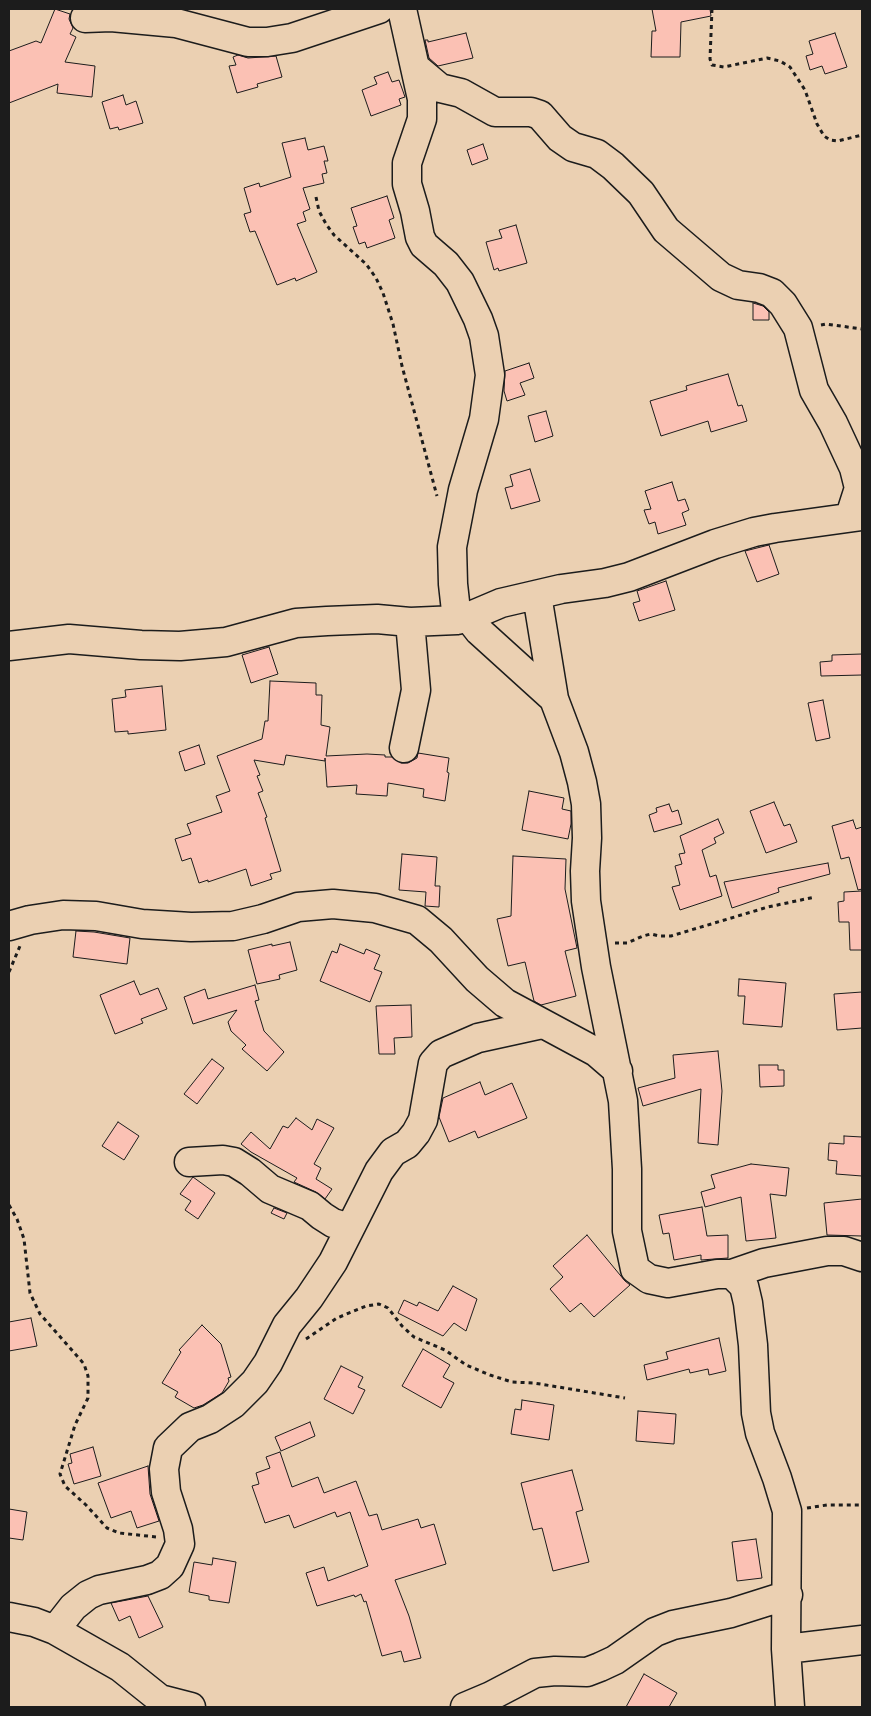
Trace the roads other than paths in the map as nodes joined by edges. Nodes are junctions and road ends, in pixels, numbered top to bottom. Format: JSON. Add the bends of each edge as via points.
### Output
{"nodes":[{"id":1,"x":379,"y":9,"type":"edge"},
{"id":2,"x":402,"y":9,"type":"edge"},
{"id":3,"x":85,"y":18,"type":"dead end"},
{"id":4,"x":415,"y":67,"type":"junction"},
{"id":5,"x":856,"y":516,"type":"edge"},
{"id":6,"x":537,"y":595,"type":"junction"},
{"id":7,"x":462,"y":618,"type":"junction"},
{"id":8,"x":410,"y":622,"type":"junction"},
{"id":9,"x":9,"y":646,"type":"edge"},
{"id":10,"x":554,"y":698,"type":"junction"},
{"id":11,"x":404,"y":748,"type":"dead end"},
{"id":12,"x":9,"y":926,"type":"edge"},
{"id":13,"x":542,"y":1024,"type":"junction"},
{"id":14,"x":618,"y":1071,"type":"junction"},
{"id":15,"x":189,"y":1162,"type":"dead end"},
{"id":16,"x":350,"y":1228,"type":"junction"},
{"id":17,"x":862,"y":1257,"type":"edge"},
{"id":18,"x":732,"y":1274,"type":"junction"},
{"id":19,"x":788,"y":1595,"type":"junction"},
{"id":20,"x":9,"y":1617,"type":"edge"},
{"id":21,"x":54,"y":1630,"type":"junction"},
{"id":22,"x":862,"y":1640,"type":"edge"},
{"id":23,"x":786,"y":1649,"type":"junction"},
{"id":24,"x":161,"y":1703,"type":"edge"},
{"id":25,"x":191,"y":1707,"type":"edge"},
{"id":26,"x":464,"y":1707,"type":"edge"},
{"id":27,"x":790,"y":1707,"type":"edge"}],
"edges":[{"from":1,"to":3,"type":"street","via":[[292,38],[267,42],[248,42],[176,23]]},
{"from":2,"to":4,"type":"street"},
{"from":4,"to":5,"type":"street","via":[[440,88],[461,93],[495,112],[540,115],[560,138],[573,147],[597,154],[613,166],[641,193],[666,230],[721,277],[738,285],[759,288],[783,304],[798,328],[814,390],[854,468],[859,488]]},
{"from":4,"to":7,"type":"street","via":[[422,99],[422,119],[407,163],[406,184],[424,245],[446,264],[460,282],[478,319],[490,375],[484,419],[463,490],[452,546],[453,584]]},
{"from":5,"to":6,"type":"street","via":[[754,532],[629,577]]},
{"from":6,"to":7,"type":"street","via":[[501,603]]},
{"from":6,"to":10,"type":"street"},
{"from":7,"to":8,"type":"street"},
{"from":7,"to":10,"type":"street"},
{"from":8,"to":9,"type":"street","via":[[327,620],[296,623],[226,642],[180,646],[69,639]]},
{"from":8,"to":11,"type":"street","via":[[416,690]]},
{"from":10,"to":14,"type":"street","via":[[574,752],[586,804],[586,901]]},
{"from":12,"to":13,"type":"street","via":[[63,915],[96,916],[142,924],[233,926],[298,908],[333,904],[375,908],[416,920],[441,940],[504,1003]]},
{"from":13,"to":14,"type":"street","via":[[596,1052]]},
{"from":13,"to":16,"type":"street","via":[[478,1038],[441,1054],[433,1063],[423,1120],[407,1144],[394,1152],[379,1171]]},
{"from":14,"to":18,"type":"street","via":[[626,1137],[627,1231],[636,1269],[649,1279],[668,1283]]},
{"from":15,"to":16,"type":"street","via":[[234,1162],[270,1189],[310,1206],[333,1223]]},
{"from":16,"to":21,"type":"street","via":[[333,1262],[287,1325],[255,1382],[232,1404],[210,1419],[190,1427],[168,1448],[164,1469],[166,1492],[180,1544],[170,1566],[147,1580],[88,1595]]},
{"from":17,"to":18,"type":"street","via":[[844,1251],[827,1251],[764,1263]]},
{"from":18,"to":19,"type":"street","via":[[744,1286],[748,1303],[760,1433],[787,1511]]},
{"from":19,"to":23,"type":"street"},
{"from":19,"to":26,"type":"street","via":[[731,1613],[673,1625],[655,1632],[600,1668],[586,1672],[534,1673]]},
{"from":20,"to":21,"type":"street"},
{"from":21,"to":24,"type":"street","via":[[120,1667]]},
{"from":22,"to":23,"type":"street"},
{"from":23,"to":27,"type":"street"},
{"from":24,"to":25,"type":"street"}]}
